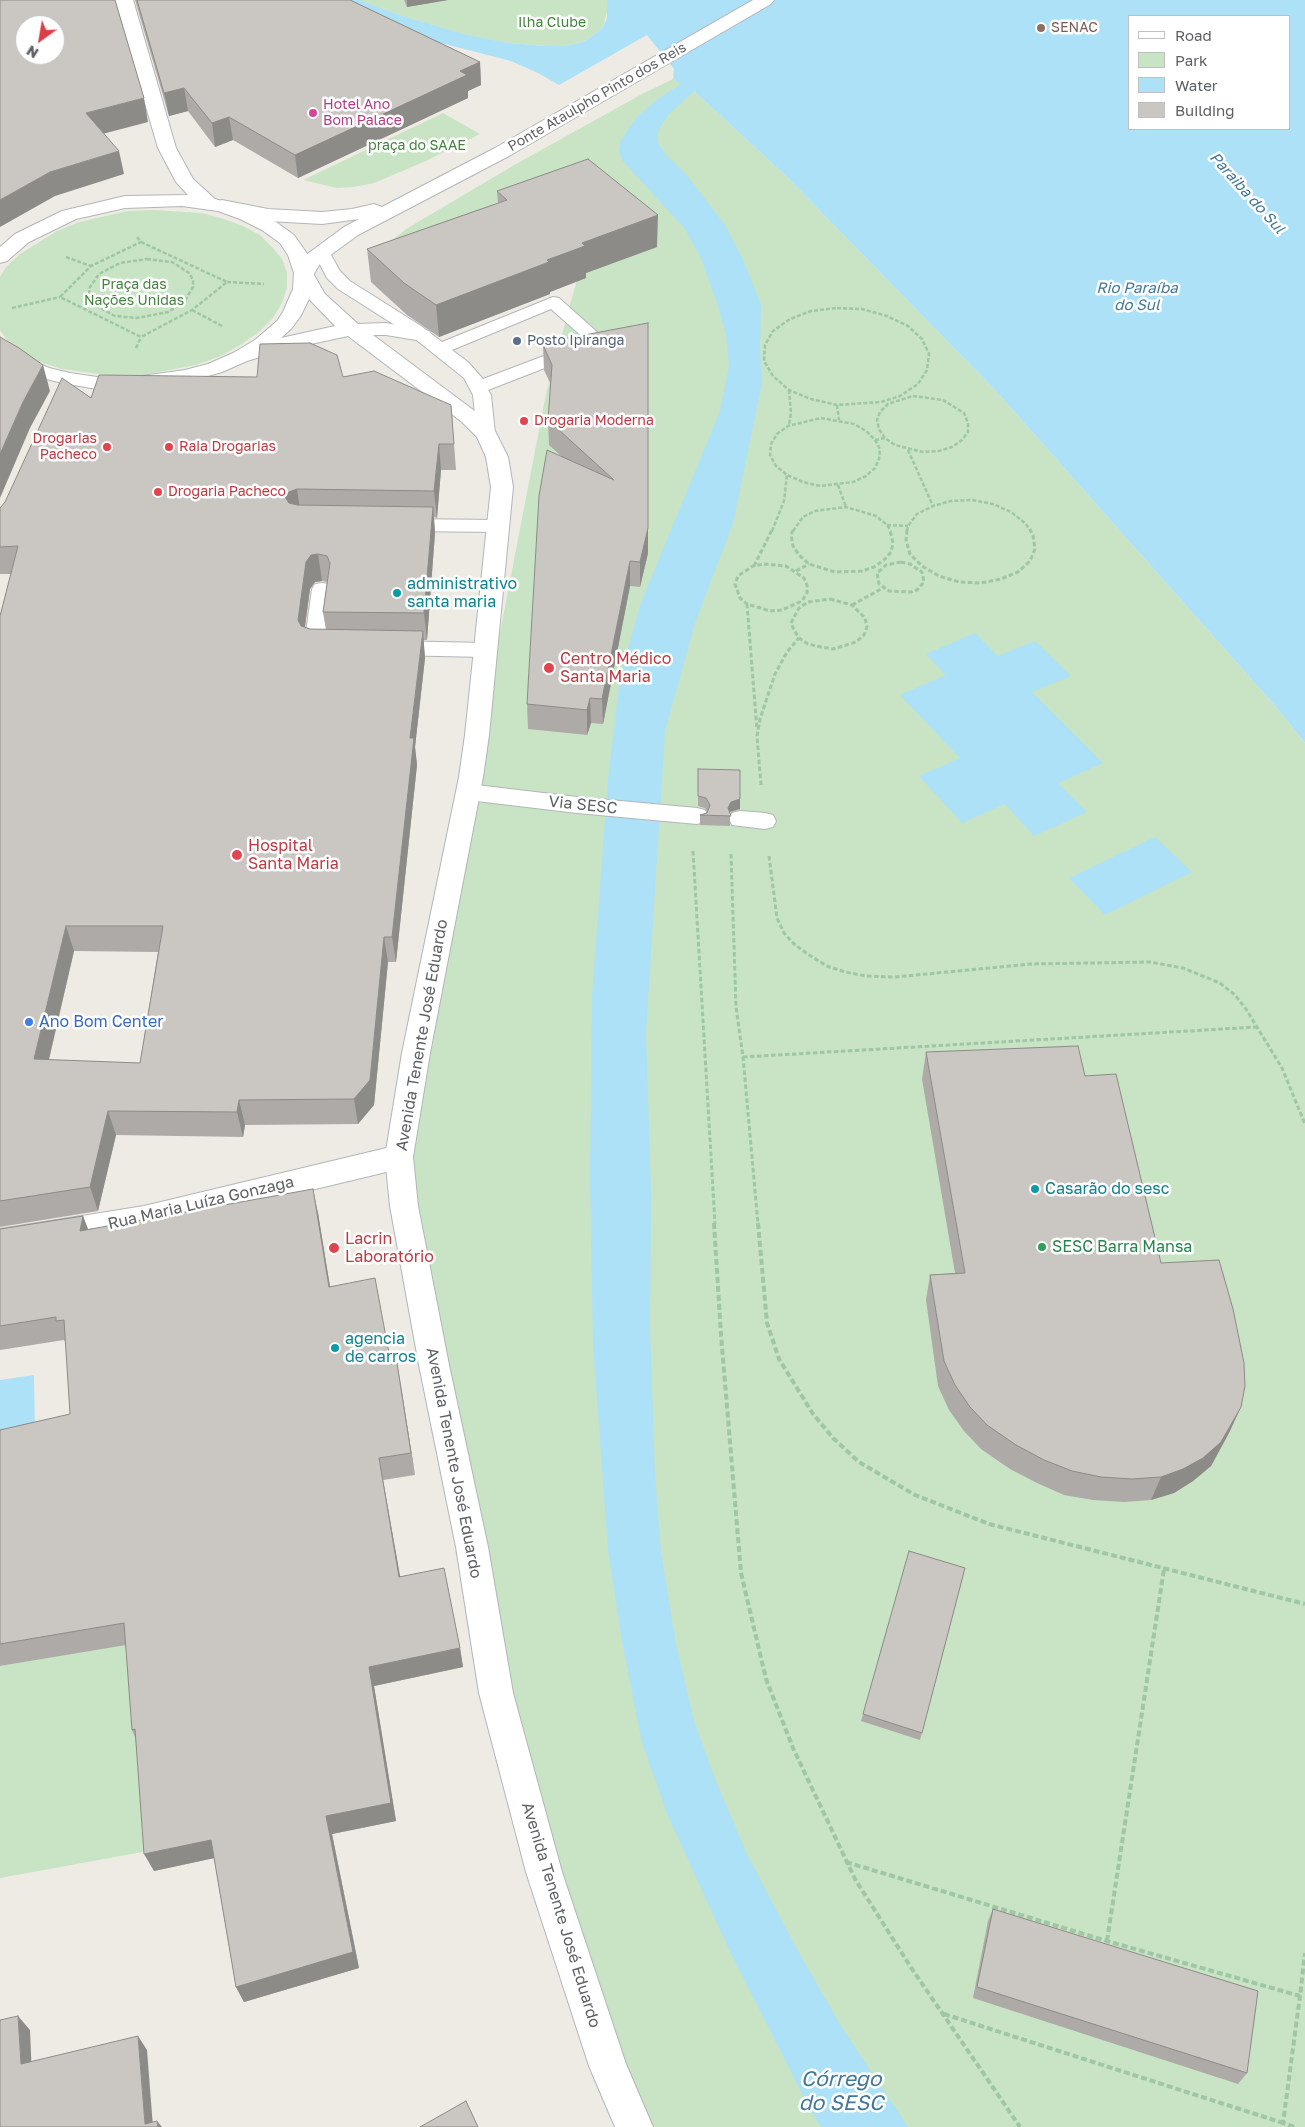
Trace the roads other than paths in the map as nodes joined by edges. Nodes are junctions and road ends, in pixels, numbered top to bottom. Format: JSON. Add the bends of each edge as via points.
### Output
{"nodes":[{"id":1,"x":124,"y":0,"type":"edge"},
{"id":2,"x":766,"y":0,"type":"edge"},
{"id":3,"x":427,"y":192,"type":"junction"},
{"id":4,"x":215,"y":205,"type":"junction"},
{"id":5,"x":324,"y":250,"type":"junction"},
{"id":6,"x":0,"y":257,"type":"edge"},
{"id":7,"x":304,"y":275,"type":"junction"},
{"id":8,"x":352,"y":329,"type":"junction"},
{"id":9,"x":422,"y":335,"type":"junction"},
{"id":10,"x":0,"y":349,"type":"edge"},
{"id":11,"x":440,"y":349,"type":"junction"},
{"id":12,"x":240,"y":356,"type":"junction"},
{"id":13,"x":479,"y":387,"type":"junction"},
{"id":14,"x":486,"y":434,"type":"junction"},
{"id":15,"x":380,"y":524,"type":"edge"},
{"id":16,"x":498,"y":526,"type":"junction"},
{"id":17,"x":322,"y":589,"type":"edge"},
{"id":18,"x":343,"y":648,"type":"edge"},
{"id":19,"x":371,"y":648,"type":"edge"},
{"id":20,"x":485,"y":650,"type":"junction"},
{"id":21,"x":468,"y":792,"type":"junction"},
{"id":22,"x":697,"y":816,"type":"dead end"},
{"id":23,"x":740,"y":819,"type":"dead end"},
{"id":24,"x":765,"y":821,"type":"road end"},
{"id":25,"x":400,"y":1157,"type":"junction"},
{"id":26,"x":0,"y":1241,"type":"edge"},
{"id":27,"x":634,"y":2127,"type":"edge"}],
"edges":[{"from":1,"to":4,"type":"main road","via":[[167,148],[185,182]]},
{"from":2,"to":3,"type":"main road","name":"Ponte Ataulpho Pinto dos Reis"},
{"from":3,"to":4,"type":"main road","via":[[374,210],[322,218],[268,215]]},
{"from":3,"to":5,"type":"main road","via":[[351,231]]},
{"from":4,"to":6,"type":"main road","via":[[153,200],[96,208],[44,226],[22,238]]},
{"from":4,"to":7,"type":"main road","via":[[247,215],[287,239],[298,255]]},
{"from":5,"to":7,"type":"main road"},
{"from":5,"to":9,"type":"lane","via":[[323,255],[333,274],[344,285]]},
{"from":7,"to":8,"type":"main road","name":"Avenida Tenente José Eduardo","via":[[322,302]]},
{"from":7,"to":12,"type":"main road","via":[[303,289],[293,313],[272,336]]},
{"from":8,"to":9,"type":"main road","via":[[386,329]]},
{"from":8,"to":12,"type":"main road","via":[[301,338]]},
{"from":8,"to":14,"type":"main road","name":"Avenida Tenente José Eduardo","via":[[469,417]]},
{"from":9,"to":11,"type":"lane"},
{"from":10,"to":12,"type":"main road","via":[[65,388],[97,383],[157,381],[215,368]]},
{"from":11,"to":13,"type":"lane","via":[[467,371]]},
{"from":11,"to":13,"type":"lane","via":[[553,302],[598,341]]},
{"from":13,"to":14,"type":"lane"},
{"from":14,"to":16,"type":"main road","name":"Avenida Tenente José Eduardo","via":[[497,457],[502,487]]},
{"from":15,"to":16,"type":"lane"},
{"from":16,"to":20,"type":"main road","name":"Avenida Tenente José Eduardo"},
{"from":17,"to":18,"type":"lane","via":[[314,647]]},
{"from":19,"to":20,"type":"lane"},
{"from":20,"to":21,"type":"main road","name":"Avenida Tenente José Eduardo"},
{"from":21,"to":22,"type":"lane","name":"Via SESC"},
{"from":21,"to":25,"type":"main road","name":"Avenida Tenente José Eduardo","via":[[416,1053]]},
{"from":23,"to":24,"type":"lane"},
{"from":25,"to":26,"type":"main road","name":"Rua Maria Luíza Gonzaga","via":[[144,1218]]},
{"from":25,"to":27,"type":"main road","name":"Avenida Tenente José Eduardo","via":[[404,1206],[472,1547],[496,1693],[544,1872],[608,2066]]}]}
